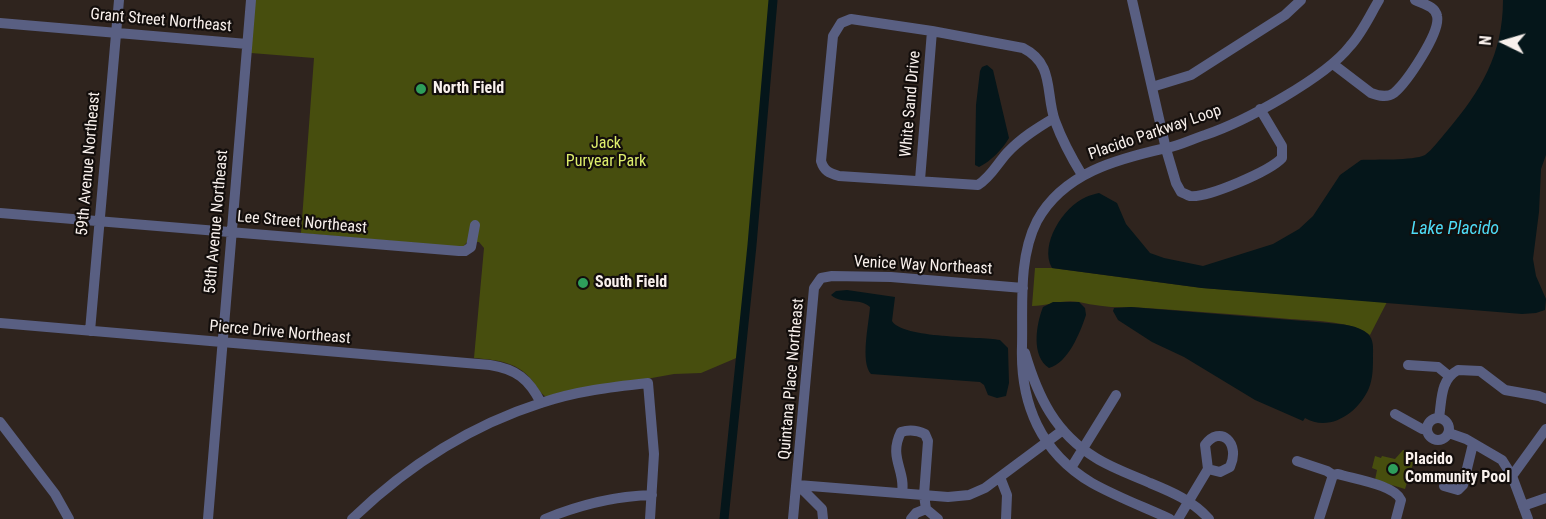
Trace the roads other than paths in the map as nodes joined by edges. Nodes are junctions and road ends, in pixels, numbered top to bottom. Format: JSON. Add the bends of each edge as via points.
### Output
{"nodes":[{"id":1,"x":118,"y":0,"type":"edge"},
{"id":2,"x":251,"y":0,"type":"edge"},
{"id":3,"x":1132,"y":0,"type":"edge"},
{"id":4,"x":1301,"y":0,"type":"edge"},
{"id":5,"x":1378,"y":0,"type":"edge"},
{"id":6,"x":1415,"y":0,"type":"edge"},
{"id":7,"x":0,"y":23,"type":"edge"},
{"id":8,"x":932,"y":31,"type":"junction"},
{"id":9,"x":116,"y":32,"type":"junction"},
{"id":10,"x":247,"y":44,"type":"junction"},
{"id":11,"x":1333,"y":64,"type":"junction"},
{"id":12,"x":1152,"y":87,"type":"junction"},
{"id":13,"x":1260,"y":110,"type":"junction"},
{"id":14,"x":1054,"y":118,"type":"junction"},
{"id":15,"x":1166,"y":148,"type":"junction"},
{"id":16,"x":1082,"y":175,"type":"junction"},
{"id":17,"x":920,"y":180,"type":"junction"},
{"id":18,"x":0,"y":213,"type":"edge"},
{"id":19,"x":99,"y":221,"type":"junction"},
{"id":20,"x":475,"y":225,"type":"dead end"},
{"id":21,"x":231,"y":231,"type":"junction"},
{"id":22,"x":821,"y":278,"type":"joint"},
{"id":23,"x":1023,"y":288,"type":"junction"},
{"id":24,"x":0,"y":323,"type":"edge"},
{"id":25,"x":90,"y":331,"type":"junction"},
{"id":26,"x":222,"y":343,"type":"junction"},
{"id":27,"x":1022,"y":344,"type":"junction"},
{"id":28,"x":1408,"y":365,"type":"dead end"},
{"id":29,"x":1449,"y":376,"type":"junction"},
{"id":30,"x":1116,"y":394,"type":"dead end"},
{"id":31,"x":1546,"y":399,"type":"edge"},
{"id":32,"x":541,"y":403,"type":"junction"},
{"id":33,"x":1395,"y":414,"type":"dead end"},
{"id":34,"x":1439,"y":418,"type":"junction"},
{"id":35,"x":0,"y":422,"type":"edge"},
{"id":36,"x":1546,"y":429,"type":"edge"},
{"id":37,"x":1063,"y":430,"type":"junction"},
{"id":38,"x":1426,"y":430,"type":"junction"},
{"id":39,"x":1449,"y":433,"type":"junction"},
{"id":40,"x":1047,"y":443,"type":"junction"},
{"id":41,"x":1473,"y":444,"type":"junction"},
{"id":42,"x":1084,"y":448,"type":"junction"},
{"id":43,"x":1297,"y":461,"type":"dead end"},
{"id":44,"x":1071,"y":468,"type":"junction"},
{"id":45,"x":1208,"y":469,"type":"dead end"},
{"id":46,"x":1333,"y":475,"type":"junction"},
{"id":47,"x":1000,"y":477,"type":"junction"},
{"id":48,"x":1512,"y":477,"type":"junction"},
{"id":49,"x":798,"y":485,"type":"junction"},
{"id":50,"x":1444,"y":486,"type":"dead end"},
{"id":51,"x":902,"y":493,"type":"junction"},
{"id":52,"x":651,"y":495,"type":"junction"},
{"id":53,"x":924,"y":495,"type":"junction"},
{"id":54,"x":1546,"y":498,"type":"edge"},
{"id":55,"x":1188,"y":502,"type":"junction"},
{"id":56,"x":1523,"y":506,"type":"junction"},
{"id":57,"x":926,"y":509,"type":"junction"},
{"id":58,"x":69,"y":519,"type":"edge"},
{"id":59,"x":208,"y":519,"type":"edge"},
{"id":60,"x":352,"y":519,"type":"edge"},
{"id":61,"x":545,"y":519,"type":"edge"},
{"id":62,"x":650,"y":519,"type":"edge"},
{"id":63,"x":794,"y":519,"type":"edge"},
{"id":64,"x":823,"y":519,"type":"edge"},
{"id":65,"x":911,"y":519,"type":"edge"},
{"id":66,"x":938,"y":519,"type":"edge"},
{"id":67,"x":1006,"y":519,"type":"edge"},
{"id":68,"x":1170,"y":519,"type":"edge"},
{"id":69,"x":1178,"y":519,"type":"edge"},
{"id":70,"x":1209,"y":519,"type":"edge"},
{"id":71,"x":1318,"y":519,"type":"edge"},
{"id":72,"x":1396,"y":519,"type":"edge"},
{"id":73,"x":1528,"y":519,"type":"edge"}],
"edges":[{"from":1,"to":9,"type":"street","name":"59th Avenue Northeast"},
{"from":2,"to":10,"type":"street","name":"58th Avenue Northeast"},
{"from":3,"to":12,"type":"street"},
{"from":4,"to":12,"type":"street","via":[[1285,15],[1191,75]]},
{"from":5,"to":11,"type":"street","name":"Placido Parkway Loop","via":[[1351,46]]},
{"from":6,"to":11,"type":"street","via":[[1431,7],[1438,23],[1418,63],[1393,94],[1371,93]]},
{"from":7,"to":9,"type":"street","name":"Grant Street Northeast"},
{"from":8,"to":14,"type":"street","via":[[1023,48],[1034,54],[1046,73]]},
{"from":8,"to":17,"type":"street","name":"White Sand Drive"},
{"from":8,"to":17,"type":"street","via":[[851,19],[841,22],[833,36],[821,161],[823,167],[839,176]]},
{"from":9,"to":10,"type":"street","name":"Grant Street Northeast"},
{"from":9,"to":19,"type":"street","name":"59th Avenue Northeast"},
{"from":10,"to":21,"type":"street","name":"58th Avenue Northeast"},
{"from":11,"to":13,"type":"street","name":"Placido Parkway Loop"},
{"from":12,"to":15,"type":"street"},
{"from":13,"to":15,"type":"street","name":"Placido Parkway Loop"},
{"from":13,"to":15,"type":"street","via":[[1282,146],[1282,158],[1276,165],[1242,181],[1190,196],[1181,192],[1176,183]]},
{"from":14,"to":16,"type":"street"},
{"from":14,"to":17,"type":"street","via":[[1021,140],[978,184]]},
{"from":15,"to":16,"type":"street","name":"Placido Parkway Loop","via":[[1119,159]]},
{"from":16,"to":23,"type":"street","name":"Placido Parkway Loop","via":[[1063,190],[1037,221]]},
{"from":18,"to":19,"type":"street","name":"Lee Street Northeast"},
{"from":19,"to":21,"type":"street","name":"Lee Street Northeast"},
{"from":19,"to":25,"type":"street","name":"59th Avenue Northeast"},
{"from":20,"to":21,"type":"street","name":"Lee Street Northeast","via":[[471,247],[465,251]]},
{"from":21,"to":26,"type":"street","name":"58th Avenue Northeast"},
{"from":22,"to":23,"type":"street","name":"Venice Way Northeast","via":[[891,277]]},
{"from":22,"to":49,"type":"street","name":"Quintana Place Northeast","via":[[814,288]]},
{"from":23,"to":27,"type":"street","name":"Placido Parkway Loop"},
{"from":24,"to":25,"type":"street","name":"Pierce Drive Northeast"},
{"from":25,"to":26,"type":"street","name":"Pierce Drive Northeast"},
{"from":26,"to":32,"type":"street","name":"Pierce Drive Northeast","via":[[502,367],[522,375]]},
{"from":26,"to":59,"type":"street","name":"58th Avenue Northeast"},
{"from":27,"to":37,"type":"street","name":"Placido Parkway Loop","via":[[1042,401]]},
{"from":27,"to":40,"type":"street","name":"Placido Parkway Loop","via":[[1024,388]]},
{"from":28,"to":29,"type":"street","via":[[1438,367]]},
{"from":29,"to":31,"type":"street","via":[[1458,370],[1480,371],[1505,390]]},
{"from":29,"to":34,"type":"street","via":[[1443,385]]},
{"from":30,"to":42,"type":"street"},
{"from":32,"to":52,"type":"street","via":[[604,388],[648,383],[654,454]]},
{"from":32,"to":60,"type":"street","via":[[481,427],[432,454]]},
{"from":33,"to":38,"type":"street"},
{"from":34,"to":38,"type":"street","via":[[1429,422]]},
{"from":34,"to":39,"type":"street","via":[[1448,423]]},
{"from":35,"to":58,"type":"street","via":[[55,494]]},
{"from":36,"to":48,"type":"street"},
{"from":37,"to":40,"type":"street"},
{"from":37,"to":42,"type":"street","name":"Placido Parkway Loop"},
{"from":38,"to":39,"type":"street","via":[[1436,441]]},
{"from":39,"to":41,"type":"street"},
{"from":40,"to":44,"type":"street","name":"Placido Parkway Loop"},
{"from":40,"to":47,"type":"street"},
{"from":41,"to":48,"type":"street","via":[[1502,460]]},
{"from":41,"to":50,"type":"street","via":[[1463,485],[1458,489]]},
{"from":42,"to":44,"type":"street"},
{"from":42,"to":55,"type":"street","name":"Placido Parkway Loop","via":[[1096,458]]},
{"from":43,"to":46,"type":"street"},
{"from":44,"to":68,"type":"street","name":"Placido Parkway Loop","via":[[1095,484]]},
{"from":45,"to":55,"type":"street"},
{"from":46,"to":71,"type":"street"},
{"from":46,"to":72,"type":"street","via":[[1393,490],[1401,500]]},
{"from":47,"to":53,"type":"street","via":[[969,495]]},
{"from":47,"to":67,"type":"street","via":[[1007,495]]},
{"from":48,"to":56,"type":"street"},
{"from":49,"to":51,"type":"street"},
{"from":49,"to":63,"type":"street","name":"Quintana Place Northeast"},
{"from":49,"to":64,"type":"street","via":[[822,509]]},
{"from":51,"to":53,"type":"street"},
{"from":51,"to":53,"type":"street","via":[[904,483],[897,466],[896,448],[901,432],[907,429],[925,434],[928,441]]},
{"from":52,"to":61,"type":"street","via":[[605,500]]},
{"from":52,"to":62,"type":"street"},
{"from":53,"to":57,"type":"street"},
{"from":54,"to":56,"type":"street"},
{"from":55,"to":69,"type":"street"},
{"from":55,"to":70,"type":"street","name":"Placido Parkway Loop"},
{"from":56,"to":73,"type":"street"},
{"from":57,"to":65,"type":"street"},
{"from":57,"to":66,"type":"street"}]}
